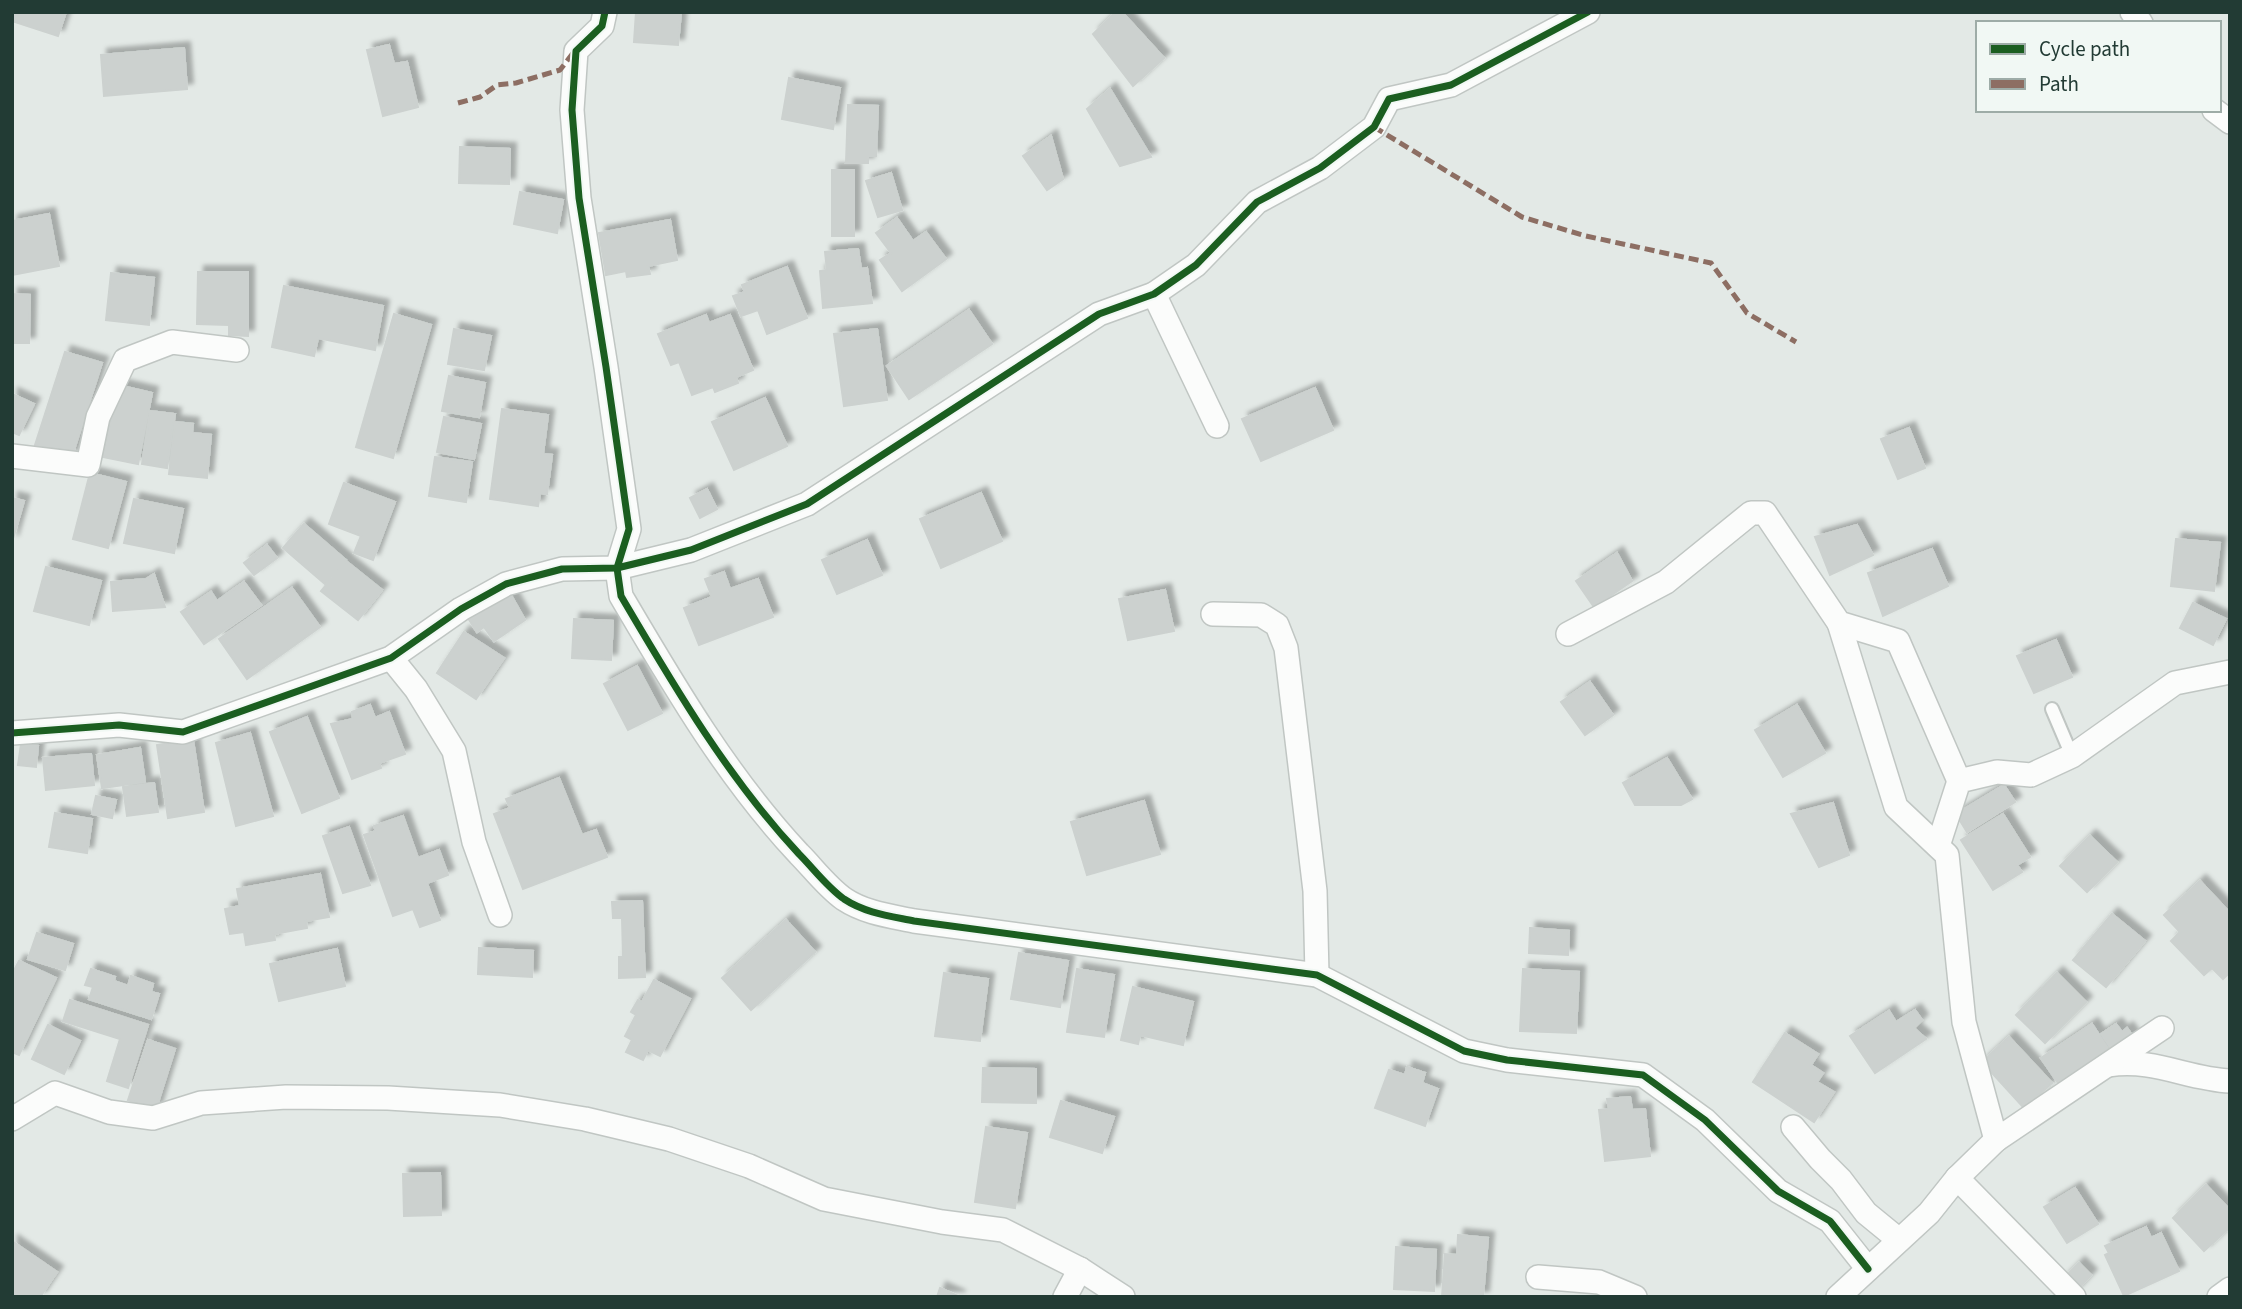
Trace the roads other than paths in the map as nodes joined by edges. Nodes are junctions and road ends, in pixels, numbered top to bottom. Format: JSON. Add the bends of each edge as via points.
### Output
{"nodes":[{"id":1,"x":605,"y":12,"type":"edge"},
{"id":2,"x":1588,"y":12,"type":"edge"},
{"id":3,"x":1154,"y":294,"type":"junction"},
{"id":4,"x":237,"y":350,"type":"dead end"},
{"id":5,"x":1217,"y":426,"type":"dead end"},
{"id":6,"x":12,"y":456,"type":"edge"},
{"id":7,"x":617,"y":568,"type":"junction"},
{"id":8,"x":1213,"y":614,"type":"dead end"},
{"id":9,"x":1839,"y":623,"type":"junction"},
{"id":10,"x":1569,"y":635,"type":"dead end"},
{"id":11,"x":391,"y":658,"type":"junction"},
{"id":12,"x":2230,"y":672,"type":"edge"},
{"id":13,"x":2052,"y":709,"type":"dead end"},
{"id":14,"x":12,"y":733,"type":"edge"},
{"id":15,"x":2072,"y":756,"type":"junction"},
{"id":16,"x":1959,"y":780,"type":"junction"},
{"id":17,"x":1938,"y":846,"type":"junction"},
{"id":18,"x":499,"y":915,"type":"dead end"},
{"id":19,"x":1318,"y":975,"type":"junction"},
{"id":20,"x":2162,"y":1028,"type":"dead end"},
{"id":21,"x":2107,"y":1065,"type":"junction"},
{"id":22,"x":2230,"y":1081,"type":"edge"},
{"id":23,"x":12,"y":1119,"type":"edge"},
{"id":24,"x":1793,"y":1127,"type":"dead end"},
{"id":25,"x":1996,"y":1140,"type":"junction"},
{"id":26,"x":1957,"y":1178,"type":"junction"},
{"id":27,"x":1899,"y":1240,"type":"junction"},
{"id":28,"x":1080,"y":1269,"type":"junction"},
{"id":29,"x":1868,"y":1269,"type":"junction"},
{"id":30,"x":1538,"y":1277,"type":"dead end"},
{"id":31,"x":2230,"y":1289,"type":"edge"},
{"id":32,"x":1065,"y":1297,"type":"edge"},
{"id":33,"x":1123,"y":1297,"type":"edge"},
{"id":34,"x":1635,"y":1297,"type":"edge"},
{"id":35,"x":1838,"y":1297,"type":"edge"},
{"id":36,"x":2074,"y":1297,"type":"edge"},
{"id":37,"x":2219,"y":1297,"type":"edge"}],
"edges":[{"from":1,"to":7,"type":"street","via":[[602,26],[576,51],[572,110],[579,198],[629,529]]},
{"from":2,"to":3,"type":"street","via":[[1451,85],[1390,99],[1374,127],[1320,168],[1257,202],[1196,265]]},
{"from":3,"to":5,"type":"street"},
{"from":3,"to":7,"type":"street","via":[[1099,314],[807,504],[691,550]]},
{"from":4,"to":6,"type":"street","via":[[172,342],[125,360],[98,417],[88,465]]},
{"from":7,"to":11,"type":"street","via":[[562,569],[506,584]]},
{"from":7,"to":19,"type":"street","via":[[621,596],[715,749],[772,825],[843,899],[870,912],[914,921]]},
{"from":8,"to":19,"type":"street","via":[[1261,615],[1277,625],[1286,648],[1315,891]]},
{"from":9,"to":10,"type":"street","via":[[1765,513],[1751,513],[1666,582]]},
{"from":9,"to":16,"type":"street","via":[[1898,641]]},
{"from":9,"to":17,"type":"street","via":[[1896,807]]},
{"from":11,"to":14,"type":"street","via":[[183,732],[119,725]]},
{"from":11,"to":18,"type":"street","via":[[454,751],[474,842]]},
{"from":12,"to":15,"type":"street","via":[[2175,683]]},
{"from":13,"to":15,"type":"lane"},
{"from":15,"to":16,"type":"street","via":[[2031,775],[1997,772]]},
{"from":16,"to":17,"type":"street"},
{"from":17,"to":25,"type":"street","via":[[1947,855],[1964,1022]]},
{"from":19,"to":29,"type":"street","via":[[1464,1051],[1643,1075],[1705,1120],[1779,1191],[1830,1220]]},
{"from":20,"to":21,"type":"street"},
{"from":21,"to":22,"type":"street","via":[[2128,1062]]},
{"from":21,"to":25,"type":"street"},
{"from":23,"to":28,"type":"street","via":[[55,1093],[109,1112],[153,1118],[201,1103],[286,1097],[500,1105],[669,1139],[824,1199],[1003,1230]]},
{"from":24,"to":27,"type":"street","via":[[1866,1213]]},
{"from":25,"to":26,"type":"street"},
{"from":26,"to":27,"type":"street"},
{"from":26,"to":36,"type":"street"},
{"from":27,"to":29,"type":"street"},
{"from":28,"to":32,"type":"street"},
{"from":28,"to":33,"type":"street"},
{"from":29,"to":35,"type":"street"},
{"from":30,"to":34,"type":"street","via":[[1599,1282]]},
{"from":31,"to":37,"type":"street"}]}
